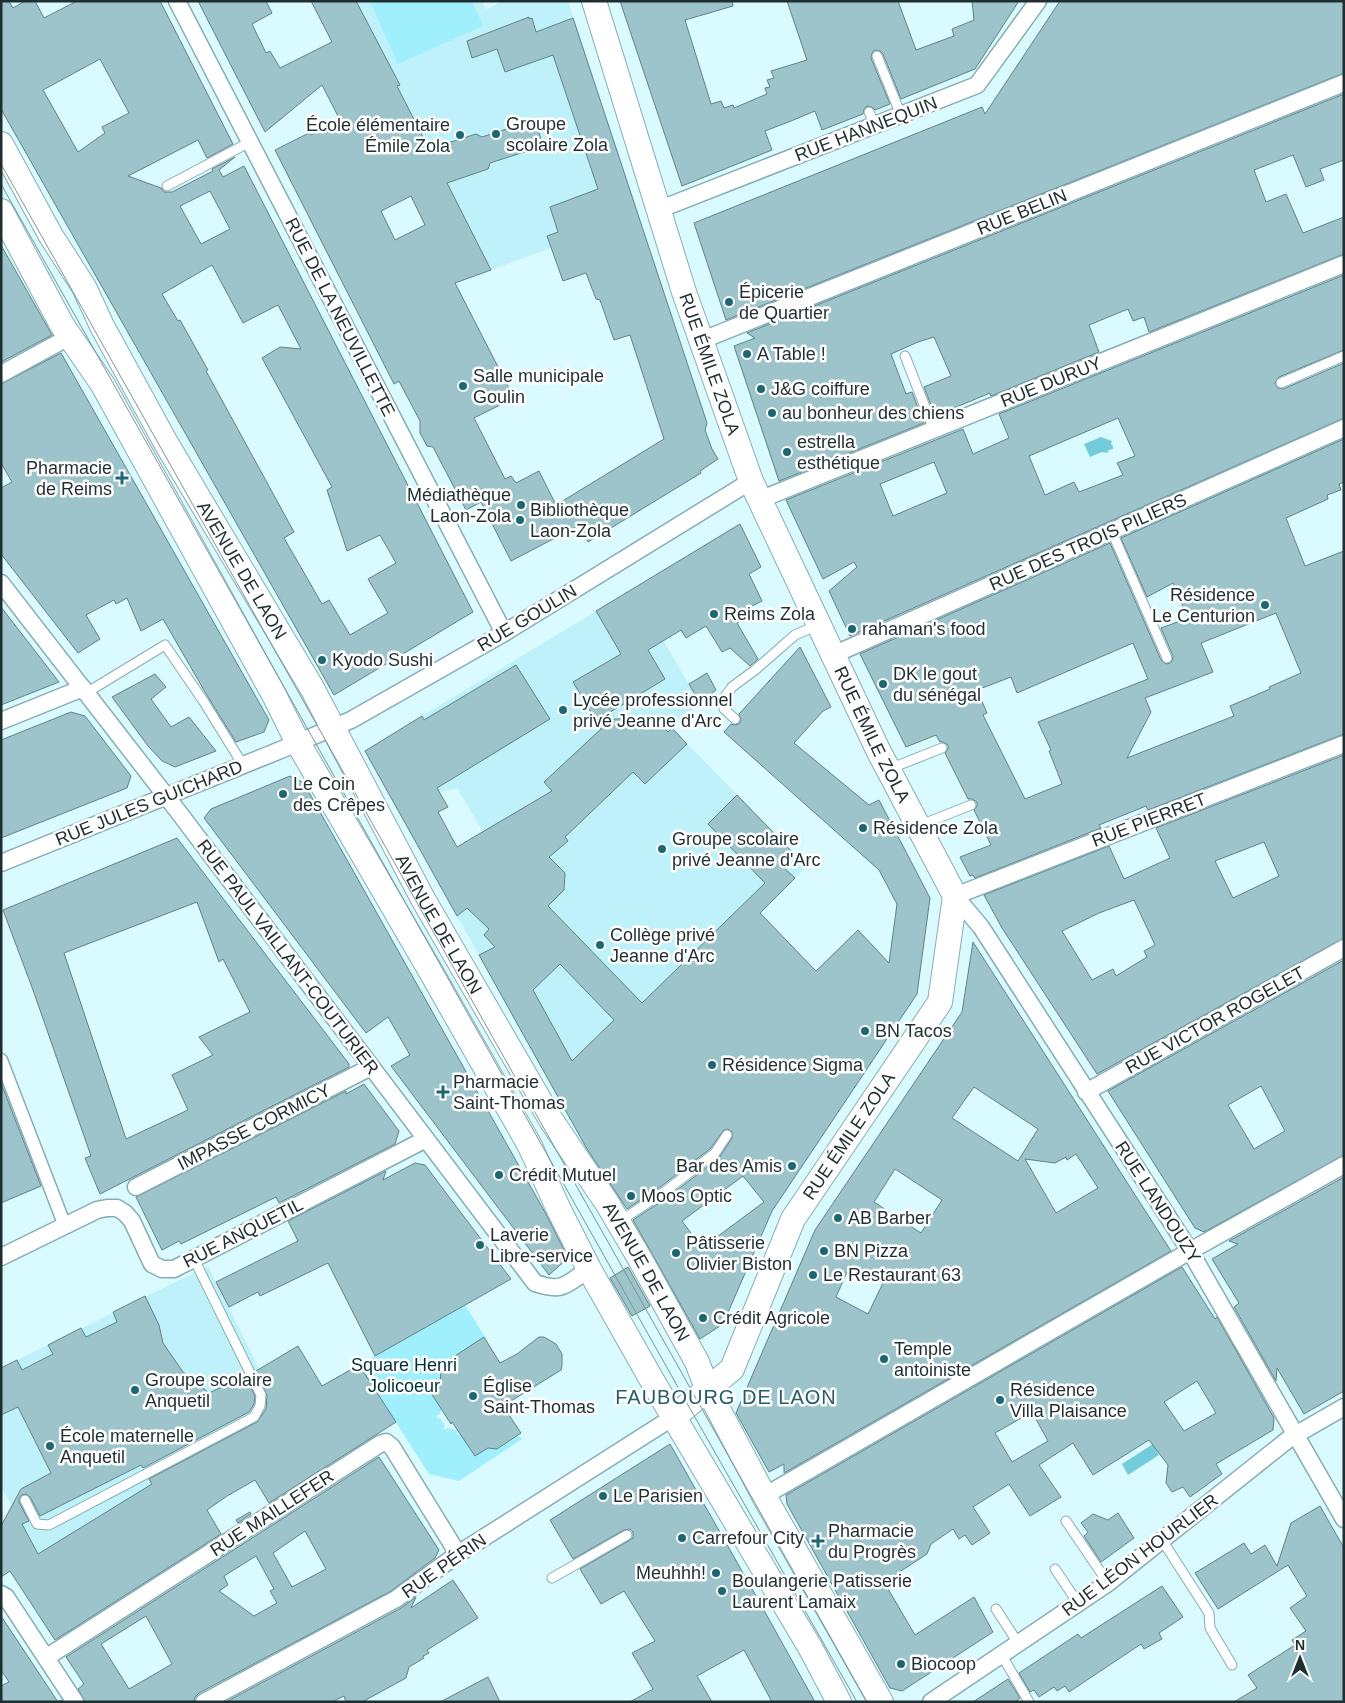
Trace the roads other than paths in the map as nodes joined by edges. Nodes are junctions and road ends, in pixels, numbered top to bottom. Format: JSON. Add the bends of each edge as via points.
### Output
{"nodes":[{"id":1,"x":177,"y":1,"type":"edge"},
{"id":2,"x":594,"y":1,"type":"edge"},
{"id":3,"x":1038,"y":1,"type":"edge"},
{"id":4,"x":877,"y":56,"type":"dead end"},
{"id":5,"x":1344,"y":83,"type":"edge"},
{"id":6,"x":901,"y":115,"type":"junction"},
{"id":7,"x":250,"y":142,"type":"junction"},
{"id":8,"x":1,"y":144,"type":"edge"},
{"id":9,"x":167,"y":186,"type":"dead end"},
{"id":10,"x":658,"y":210,"type":"junction"},
{"id":11,"x":1,"y":211,"type":"edge"},
{"id":12,"x":1344,"y":264,"type":"edge"},
{"id":13,"x":69,"y":337,"type":"junction"},
{"id":14,"x":700,"y":341,"type":"junction"},
{"id":15,"x":905,"y":356,"type":"dead end"},
{"id":16,"x":1344,"y":356,"type":"edge"},
{"id":17,"x":1,"y":374,"type":"edge"},
{"id":18,"x":1281,"y":382,"type":"dead end"},
{"id":19,"x":1344,"y":428,"type":"edge"},
{"id":20,"x":934,"y":430,"type":"junction"},
{"id":21,"x":755,"y":490,"type":"junction"},
{"id":22,"x":1112,"y":532,"type":"junction"},
{"id":23,"x":1,"y":584,"type":"edge"},
{"id":24,"x":818,"y":624,"type":"junction"},
{"id":25,"x":504,"y":633,"type":"junction"},
{"id":26,"x":833,"y":655,"type":"junction"},
{"id":27,"x":1167,"y":658,"type":"dead end"},
{"id":28,"x":84,"y":691,"type":"junction"},
{"id":29,"x":735,"y":719,"type":"dead end"},
{"id":30,"x":1,"y":721,"type":"edge"},
{"id":31,"x":332,"y":728,"type":"junction"},
{"id":32,"x":298,"y":743,"type":"junction"},
{"id":33,"x":1344,"y":744,"type":"edge"},
{"id":34,"x":942,"y":748,"type":"dead end"},
{"id":35,"x":243,"y":765,"type":"junction"},
{"id":36,"x":889,"y":770,"type":"junction"},
{"id":37,"x":166,"y":796,"type":"junction"},
{"id":38,"x":971,"y":805,"type":"dead end"},
{"id":39,"x":918,"y":826,"type":"junction"},
{"id":40,"x":1,"y":862,"type":"edge"},
{"id":41,"x":955,"y":896,"type":"junction"},
{"id":42,"x":1344,"y":948,"type":"edge"},
{"id":43,"x":1,"y":1060,"type":"edge"},
{"id":44,"x":371,"y":1067,"type":"junction"},
{"id":45,"x":1086,"y":1092,"type":"junction"},
{"id":46,"x":727,"y":1135,"type":"dead end"},
{"id":47,"x":426,"y":1139,"type":"junction"},
{"id":48,"x":1344,"y":1166,"type":"edge"},
{"id":49,"x":136,"y":1186,"type":"dead end"},
{"id":50,"x":618,"y":1223,"type":"junction"},
{"id":51,"x":65,"y":1226,"type":"junction"},
{"id":52,"x":1190,"y":1251,"type":"junction"},
{"id":53,"x":1,"y":1257,"type":"edge"},
{"id":54,"x":194,"y":1259,"type":"junction"},
{"id":55,"x":589,"y":1269,"type":"junction"},
{"id":56,"x":708,"y":1388,"type":"junction"},
{"id":57,"x":1344,"y":1407,"type":"edge"},
{"id":58,"x":675,"y":1416,"type":"junction"},
{"id":59,"x":1295,"y":1436,"type":"junction"},
{"id":60,"x":764,"y":1496,"type":"junction"},
{"id":61,"x":25,"y":1500,"type":"dead end"},
{"id":62,"x":1344,"y":1519,"type":"edge"},
{"id":63,"x":1066,"y":1521,"type":"dead end"},
{"id":64,"x":627,"y":1535,"type":"dead end"},
{"id":65,"x":1162,"y":1540,"type":"junction"},
{"id":66,"x":458,"y":1554,"type":"junction"},
{"id":67,"x":1055,"y":1569,"type":"dead end"},
{"id":68,"x":552,"y":1578,"type":"dead end"},
{"id":69,"x":1108,"y":1582,"type":"junction"},
{"id":70,"x":1,"y":1594,"type":"edge"},
{"id":71,"x":1078,"y":1603,"type":"junction"},
{"id":72,"x":996,"y":1609,"type":"dead end"},
{"id":73,"x":1018,"y":1643,"type":"junction"},
{"id":74,"x":1001,"y":1654,"type":"junction"},
{"id":75,"x":47,"y":1657,"type":"junction"},
{"id":76,"x":1232,"y":1665,"type":"dead end"},
{"id":77,"x":75,"y":1702,"type":"edge"},
{"id":78,"x":204,"y":1702,"type":"edge"},
{"id":79,"x":839,"y":1702,"type":"edge"},
{"id":80,"x":881,"y":1702,"type":"edge"},
{"id":81,"x":930,"y":1702,"type":"edge"},
{"id":82,"x":1029,"y":1702,"type":"edge"}],
"edges":[{"from":1,"to":7,"type":"street","name":"RUE DE LA NEUVILLETTE"},
{"from":2,"to":10,"type":"main road","name":"RUE ÉMILE ZOLA"},
{"from":3,"to":6,"type":"street","name":"RUE HANNEQUIN","via":[[977,86]]},
{"from":4,"to":6,"type":"lane"},
{"from":5,"to":14,"type":"street","name":"RUE BELIN"},
{"from":6,"to":10,"type":"street","name":"RUE HANNEQUIN","via":[[872,119]]},
{"from":7,"to":9,"type":"lane"},
{"from":7,"to":25,"type":"street","name":"RUE DE LA NEUVILLETTE"},
{"from":8,"to":31,"type":"main road","name":"AVENUE DE LAON","via":[[51,236],[84,287],[166,443],[312,688]]},
{"from":10,"to":14,"type":"main road","name":"RUE ÉMILE ZOLA"},
{"from":11,"to":13,"type":"main road","name":"AVENUE DE LAON"},
{"from":12,"to":20,"type":"street","name":"RUE DURUY"},
{"from":13,"to":17,"type":"street"},
{"from":13,"to":32,"type":"main road","name":"AVENUE DE LAON","via":[[103,385]]},
{"from":14,"to":21,"type":"main road","name":"RUE ÉMILE ZOLA"},
{"from":15,"to":20,"type":"lane"},
{"from":16,"to":18,"type":"lane"},
{"from":19,"to":22,"type":"street","name":"RUE DES TROIS PILIERS"},
{"from":20,"to":21,"type":"street","name":"RUE DURUY"},
{"from":21,"to":24,"type":"main road","name":"RUE ÉMILE ZOLA"},
{"from":21,"to":25,"type":"street","name":"RUE GOULIN"},
{"from":22,"to":26,"type":"street","name":"RUE DES TROIS PILIERS"},
{"from":22,"to":27,"type":"lane"},
{"from":23,"to":28,"type":"street","name":"RUE PAUL VAILLANT-COUTURIER"},
{"from":24,"to":26,"type":"main road","name":"RUE ÉMILE ZOLA"},
{"from":24,"to":29,"type":"lane","via":[[796,635],[732,687],[724,698],[724,709]]},
{"from":25,"to":31,"type":"street","name":"RUE GOULIN"},
{"from":26,"to":36,"type":"main road","name":"RUE ÉMILE ZOLA"},
{"from":28,"to":30,"type":"street"},
{"from":28,"to":35,"type":"lane","via":[[165,646]]},
{"from":28,"to":37,"type":"street","name":"RUE PAUL VAILLANT-COUTURIER"},
{"from":31,"to":32,"type":"street","name":"RUE GOULIN"},
{"from":31,"to":50,"type":"main road","name":"AVENUE DE LAON","via":[[423,899],[546,1112]]},
{"from":32,"to":35,"type":"street","name":"RUE JULES GUICHARD"},
{"from":32,"to":55,"type":"main road","name":"AVENUE DE LAON","via":[[530,1146]]},
{"from":33,"to":41,"type":"street","name":"RUE PIERRET"},
{"from":34,"to":36,"type":"lane"},
{"from":35,"to":37,"type":"street","name":"RUE JULES GUICHARD"},
{"from":36,"to":39,"type":"main road","name":"RUE ÉMILE ZOLA"},
{"from":37,"to":40,"type":"street","name":"RUE JULES GUICHARD"},
{"from":37,"to":44,"type":"street","name":"RUE PAUL VAILLANT-COUTURIER"},
{"from":38,"to":39,"type":"lane"},
{"from":39,"to":41,"type":"main road","name":"RUE ÉMILE ZOLA"},
{"from":41,"to":45,"type":"street","name":"RUE LANDOUZY","via":[[981,927]]},
{"from":41,"to":56,"type":"main road","name":"RUE ÉMILE ZOLA","via":[[940,1002],[793,1219],[732,1369]]},
{"from":42,"to":45,"type":"street","name":"RUE VICTOR ROGELET"},
{"from":43,"to":51,"type":"street"},
{"from":44,"to":47,"type":"street","name":"RUE PAUL VAILLANT-COUTURIER"},
{"from":44,"to":49,"type":"street","name":"IMPASSE CORMICY"},
{"from":45,"to":52,"type":"street","name":"RUE LANDOUZY"},
{"from":46,"to":50,"type":"lane","via":[[715,1153]]},
{"from":47,"to":54,"type":"street","name":"RUE ANQUETIL"},
{"from":47,"to":55,"type":"street","name":"RUE PAUL VAILLANT-COUTURIER","via":[[534,1283],[549,1288],[562,1287]]},
{"from":48,"to":52,"type":"street"},
{"from":50,"to":56,"type":"main road","name":"AVENUE DE LAON","via":[[697,1362]]},
{"from":51,"to":53,"type":"street","name":"RUE ANQUETIL"},
{"from":51,"to":54,"type":"street","name":"RUE ANQUETIL","via":[[97,1210],[117,1208],[132,1221],[152,1264],[162,1269],[174,1269]]},
{"from":52,"to":59,"type":"street","name":"RUE LANDOUZY"},
{"from":52,"to":60,"type":"street"},
{"from":54,"to":61,"type":"lane","via":[[261,1395],[254,1417],[49,1525],[37,1524]]},
{"from":55,"to":58,"type":"main road","name":"AVENUE DE LAON"},
{"from":56,"to":58,"type":"main road","name":"RUE ÉMILE ZOLA"},
{"from":56,"to":60,"type":"main road","name":"AVENUE DE LAON"},
{"from":57,"to":59,"type":"street","name":"RUE LÉON HOURLIER"},
{"from":58,"to":66,"type":"street","name":"RUE PÉRIN"},
{"from":58,"to":79,"type":"main road","name":"AVENUE DE LAON"},
{"from":59,"to":62,"type":"street","name":"RUE LANDOUZY"},
{"from":59,"to":65,"type":"street","name":"RUE LÉON HOURLIER"},
{"from":60,"to":80,"type":"main road","name":"AVENUE DE LAON"},
{"from":63,"to":69,"type":"lane"},
{"from":64,"to":68,"type":"lane"},
{"from":65,"to":69,"type":"street","name":"RUE LÉON HOURLIER"},
{"from":65,"to":76,"type":"lane","via":[[1209,1614],[1210,1628]]},
{"from":66,"to":75,"type":"street","name":"RUE MAILLEFER","via":[[386,1442]]},
{"from":66,"to":78,"type":"street","name":"RUE PÉRIN","via":[[396,1599]]},
{"from":67,"to":71,"type":"lane"},
{"from":69,"to":71,"type":"street","name":"RUE LÉON HOURLIER"},
{"from":70,"to":75,"type":"street"},
{"from":71,"to":73,"type":"street","name":"RUE LÉON HOURLIER"},
{"from":72,"to":73,"type":"lane"},
{"from":73,"to":74,"type":"street","name":"RUE LÉON HOURLIER"},
{"from":74,"to":81,"type":"street","name":"RUE LÉON HOURLIER"},
{"from":74,"to":82,"type":"lane"},
{"from":75,"to":77,"type":"street"}]}
